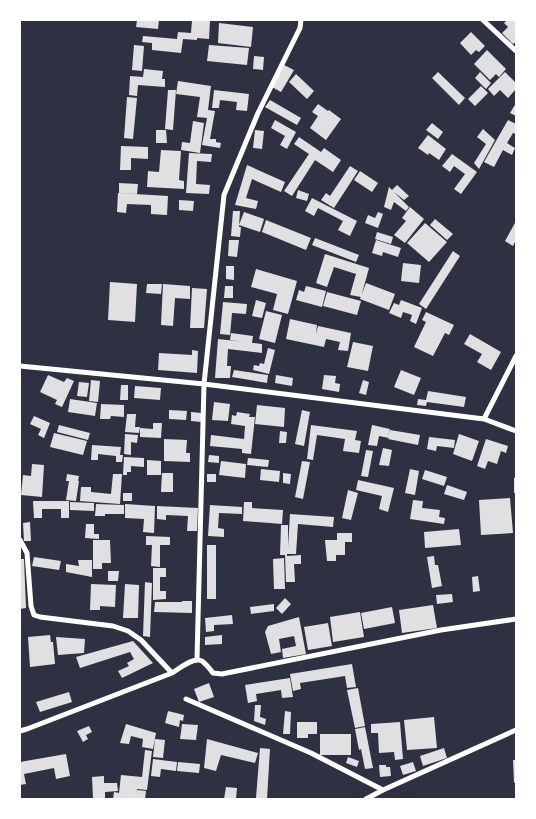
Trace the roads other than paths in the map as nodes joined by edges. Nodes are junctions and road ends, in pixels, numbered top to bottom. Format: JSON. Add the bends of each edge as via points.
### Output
{"nodes":[{"id":1,"x":301,"y":20,"type":"edge"},
{"id":2,"x":482,"y":20,"type":"edge"},
{"id":3,"x":516,"y":50,"type":"edge"},
{"id":4,"x":516,"y":356,"type":"edge"},
{"id":5,"x":20,"y":366,"type":"edge"},
{"id":6,"x":204,"y":384,"type":"junction"},
{"id":7,"x":484,"y":419,"type":"junction"},
{"id":8,"x":516,"y":431,"type":"edge"},
{"id":9,"x":20,"y":540,"type":"edge"},
{"id":10,"x":516,"y":619,"type":"edge"},
{"id":11,"x":197,"y":659,"type":"junction"},
{"id":12,"x":172,"y":673,"type":"junction"},
{"id":13,"x":186,"y":699,"type":"dead end"},
{"id":14,"x":516,"y":730,"type":"edge"},
{"id":15,"x":20,"y":731,"type":"edge"},
{"id":16,"x":383,"y":790,"type":"junction"},
{"id":17,"x":366,"y":799,"type":"edge"}],
"edges":[{"from":1,"to":6,"type":"street","via":[[224,195]]},
{"from":2,"to":3,"type":"street"},
{"from":4,"to":7,"type":"street"},
{"from":5,"to":6,"type":"street"},
{"from":6,"to":7,"type":"street"},
{"from":6,"to":11,"type":"street"},
{"from":7,"to":8,"type":"street"},
{"from":9,"to":12,"type":"street","via":[[27,553],[34,615],[128,631],[142,640]]},
{"from":10,"to":11,"type":"street","via":[[441,630],[222,674],[213,673]]},
{"from":11,"to":12,"type":"street"},
{"from":12,"to":15,"type":"street"},
{"from":13,"to":16,"type":"street","via":[[311,753]]},
{"from":14,"to":16,"type":"street"},
{"from":16,"to":17,"type":"street"}]}
